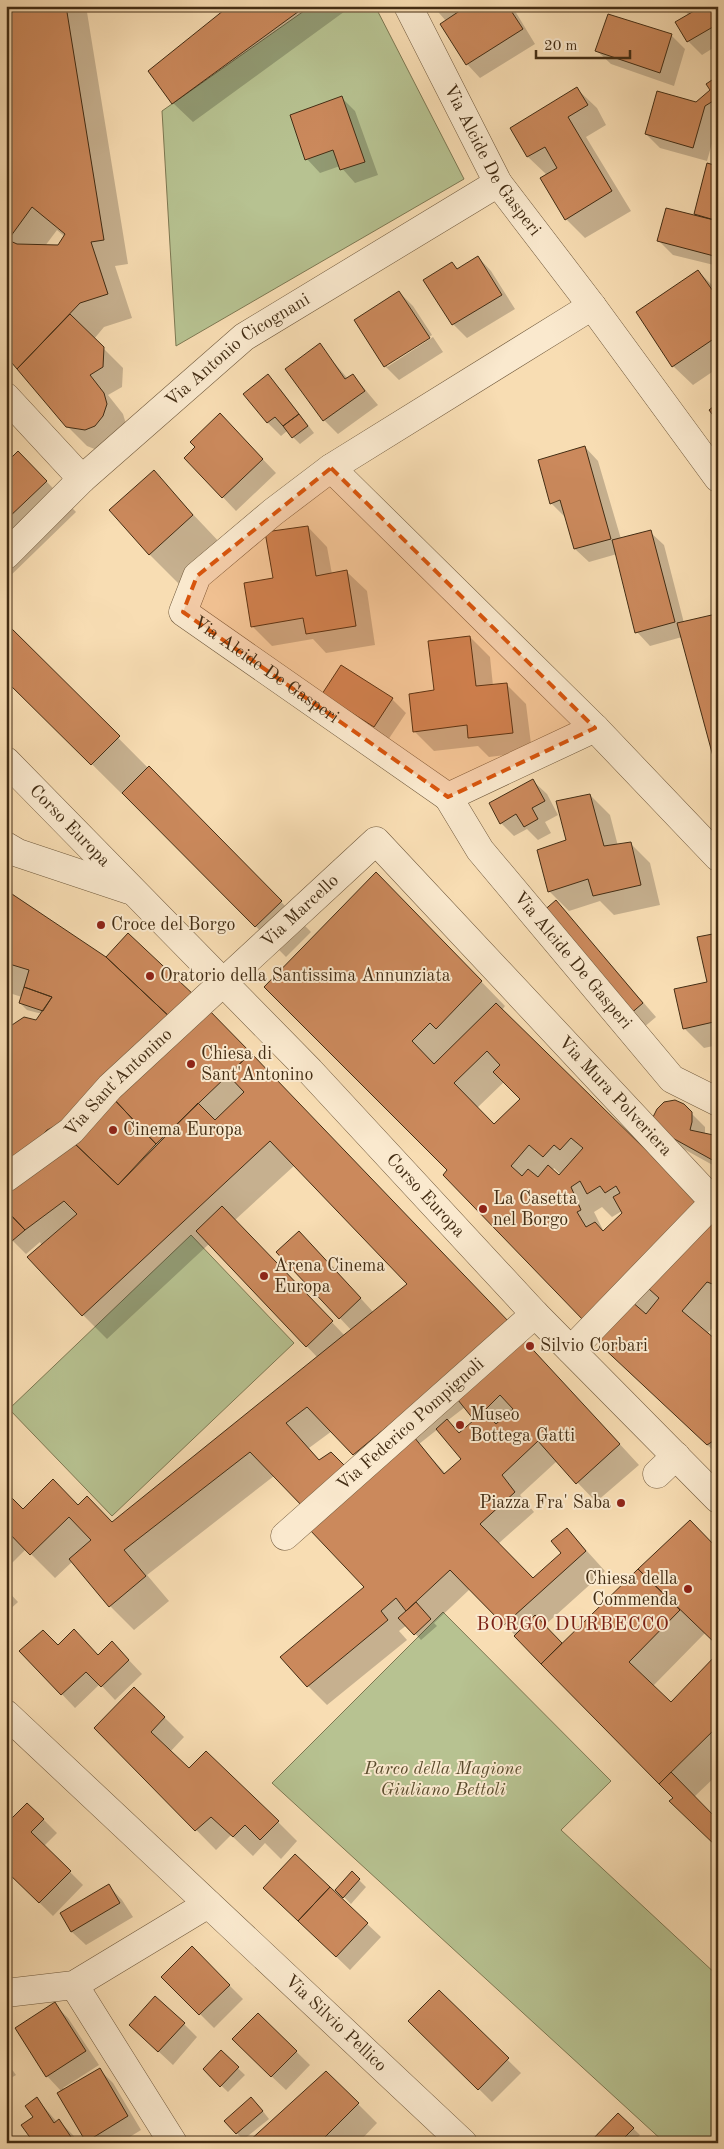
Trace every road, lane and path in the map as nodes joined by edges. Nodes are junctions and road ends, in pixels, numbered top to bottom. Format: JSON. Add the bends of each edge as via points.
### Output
{"nodes":[{"id":1,"x":408,"y":6,"type":"edge"},
{"id":2,"x":498,"y":183,"type":"junction"},
{"id":3,"x":592,"y":306,"type":"junction"},
{"id":4,"x":6,"y":397,"type":"edge"},
{"id":5,"x":331,"y":468,"type":"junction"},
{"id":6,"x":718,"y":478,"type":"edge"},
{"id":7,"x":82,"y":479,"type":"junction"},
{"id":8,"x":6,"y":555,"type":"edge"},
{"id":9,"x":595,"y":728,"type":"junction"},
{"id":10,"x":6,"y":760,"type":"edge"},
{"id":11,"x":448,"y":797,"type":"junction"},
{"id":12,"x":376,"y":841,"type":"joint"},
{"id":13,"x":6,"y":846,"type":"edge"},
{"id":14,"x":718,"y":856,"type":"edge"},
{"id":15,"x":134,"y":891,"type":"junction"},
{"id":16,"x":223,"y":982,"type":"junction"},
{"id":17,"x":718,"y":1102,"type":"edge"},
{"id":18,"x":6,"y":1178,"type":"edge"},
{"id":19,"x":535,"y":1314,"type":"junction"},
{"id":20,"x":572,"y":1350,"type":"junction"},
{"id":21,"x":676,"y":1456,"type":"junction"},
{"id":22,"x":657,"y":1474,"type":"dead end"},
{"id":23,"x":718,"y":1499,"type":"edge"},
{"id":24,"x":284,"y":1536,"type":"dead end"},
{"id":25,"x":6,"y":1714,"type":"edge"},
{"id":26,"x":208,"y":1904,"type":"junction"},
{"id":27,"x":74,"y":1985,"type":"junction"},
{"id":28,"x":6,"y":1994,"type":"edge"},
{"id":29,"x":172,"y":2143,"type":"edge"},
{"id":30,"x":463,"y":2143,"type":"edge"}],
"edges":[{"from":1,"to":2,"type":"street","name":"Via Alcide De Gasperi"},
{"from":2,"to":3,"type":"street","name":"Via Alcide De Gasperi"},
{"from":2,"to":7,"type":"street","name":"Via Antonio Cicognani","via":[[244,337]]},
{"from":3,"to":5,"type":"street","name":"Via Alcide De Gasperi"},
{"from":3,"to":6,"type":"street","name":"Via Alcide De Gasperi"},
{"from":4,"to":7,"type":"street"},
{"from":5,"to":9,"type":"street"},
{"from":5,"to":11,"type":"street","name":"Via Alcide De Gasperi","via":[[197,576],[183,612]]},
{"from":7,"to":8,"type":"street","name":"Via Antonio Cicognani"},
{"from":9,"to":11,"type":"street"},
{"from":9,"to":14,"type":"street"},
{"from":10,"to":15,"type":"street","name":"Corso Europa"},
{"from":11,"to":17,"type":"street","name":"Via Alcide De Gasperi","via":[[480,850],[672,1079]]},
{"from":12,"to":16,"type":"street","name":"Via Marcello"},
{"from":12,"to":20,"type":"street","name":"Via Mura Polveriera","via":[[714,1202]]},
{"from":13,"to":15,"type":"street","name":"Corso Europa","via":[[18,854]]},
{"from":15,"to":16,"type":"street","name":"Corso Europa"},
{"from":16,"to":18,"type":"street","name":"Via Sant'Antonino","via":[[110,1087],[71,1131]]},
{"from":16,"to":19,"type":"street","name":"Corso Europa"},
{"from":19,"to":20,"type":"street","name":"Corso Europa"},
{"from":19,"to":24,"type":"street","name":"Via Federico Pompignoli"},
{"from":20,"to":21,"type":"street","name":"Corso Europa"},
{"from":21,"to":22,"type":"street"},
{"from":21,"to":23,"type":"street","name":"Corso Europa"},
{"from":25,"to":26,"type":"street","name":"Via Silvio Pellico"},
{"from":26,"to":27,"type":"street"},
{"from":26,"to":30,"type":"street","name":"Via Silvio Pellico"},
{"from":27,"to":28,"type":"street"},
{"from":27,"to":29,"type":"street"}]}
